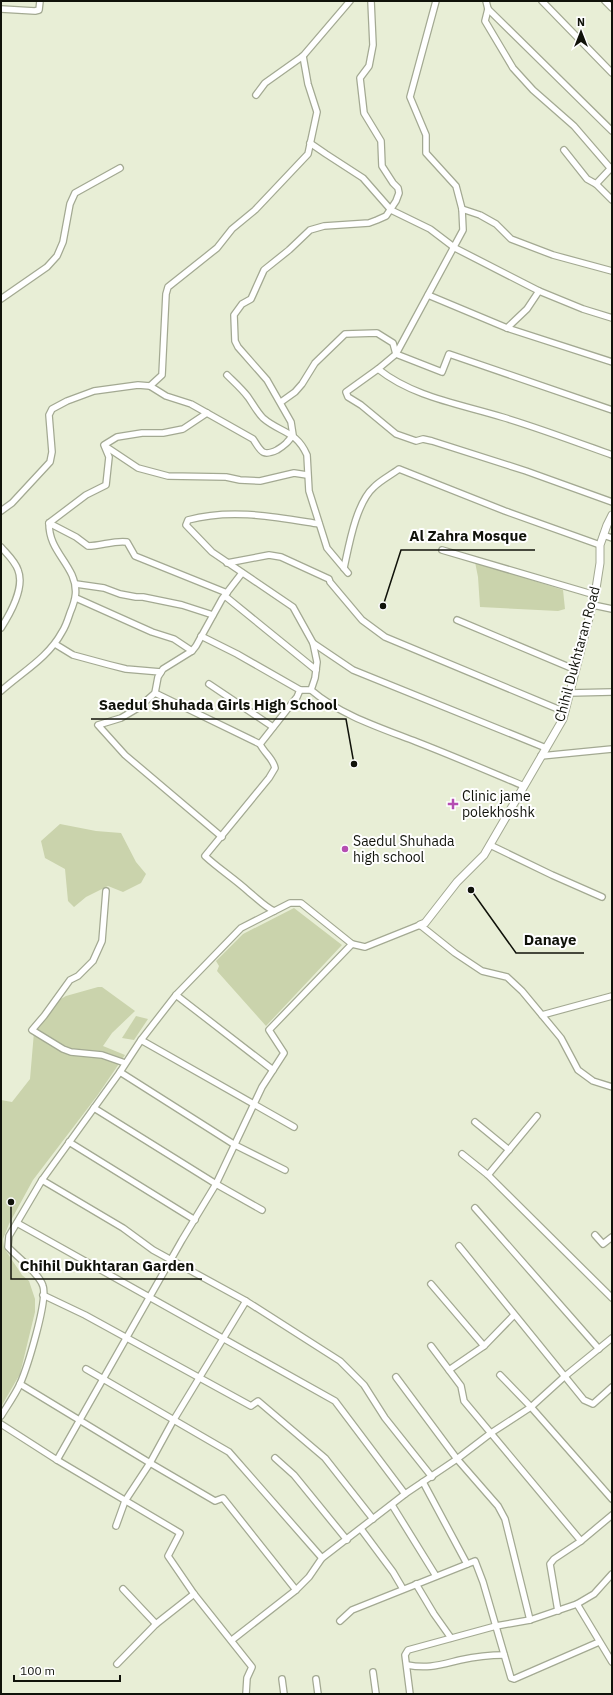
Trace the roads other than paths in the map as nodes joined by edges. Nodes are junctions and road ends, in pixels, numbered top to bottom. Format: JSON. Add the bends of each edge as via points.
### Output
{"nodes":[{"id":1,"x":40,"y":1,"type":"edge"},
{"id":2,"x":350,"y":1,"type":"edge"},
{"id":3,"x":371,"y":1,"type":"edge"},
{"id":4,"x":436,"y":1,"type":"edge"},
{"id":5,"x":486,"y":1,"type":"edge"},
{"id":6,"x":542,"y":1,"type":"edge"},
{"id":7,"x":604,"y":1,"type":"edge"},
{"id":8,"x":612,"y":8,"type":"edge"},
{"id":9,"x":1,"y":9,"type":"edge"},
{"id":10,"x":488,"y":9,"type":"junction"},
{"id":11,"x":303,"y":56,"type":"junction"},
{"id":12,"x":612,"y":73,"type":"edge"},
{"id":13,"x":256,"y":95,"type":"dead end"},
{"id":14,"x":612,"y":131,"type":"edge"},
{"id":15,"x":310,"y":142,"type":"junction"},
{"id":16,"x":564,"y":150,"type":"dead end"},
{"id":17,"x":120,"y":168,"type":"dead end"},
{"id":18,"x":611,"y":168,"type":"edge"},
{"id":19,"x":596,"y":184,"type":"junction"},
{"id":20,"x":612,"y":200,"type":"edge"},
{"id":21,"x":462,"y":208,"type":"junction"},
{"id":22,"x":391,"y":210,"type":"junction"},
{"id":23,"x":455,"y":248,"type":"junction"},
{"id":24,"x":612,"y":271,"type":"edge"},
{"id":25,"x":539,"y":291,"type":"junction"},
{"id":26,"x":428,"y":295,"type":"junction"},
{"id":27,"x":1,"y":299,"type":"edge"},
{"id":28,"x":612,"y":318,"type":"edge"},
{"id":29,"x":507,"y":328,"type":"junction"},
{"id":30,"x":396,"y":354,"type":"junction"},
{"id":31,"x":612,"y":362,"type":"edge"},
{"id":32,"x":378,"y":369,"type":"junction"},
{"id":33,"x":227,"y":375,"type":"dead end"},
{"id":34,"x":150,"y":386,"type":"junction"},
{"id":35,"x":281,"y":402,"type":"junction"},
{"id":36,"x":612,"y":410,"type":"edge"},
{"id":37,"x":207,"y":413,"type":"junction"},
{"id":38,"x":293,"y":435,"type":"junction"},
{"id":39,"x":104,"y":445,"type":"junction"},
{"id":40,"x":612,"y":455,"type":"edge"},
{"id":41,"x":307,"y":475,"type":"junction"},
{"id":42,"x":612,"y":502,"type":"edge"},
{"id":43,"x":1,"y":511,"type":"edge"},
{"id":44,"x":612,"y":515,"type":"edge"},
{"id":45,"x":49,"y":523,"type":"junction"},
{"id":46,"x":319,"y":524,"type":"junction"},
{"id":47,"x":603,"y":535,"type":"junction"},
{"id":48,"x":612,"y":538,"type":"edge"},
{"id":49,"x":600,"y":545,"type":"junction"},
{"id":50,"x":1,"y":547,"type":"edge"},
{"id":51,"x":442,"y":550,"type":"dead end"},
{"id":52,"x":227,"y":563,"type":"junction"},
{"id":53,"x":344,"y":568,"type":"junction"},
{"id":54,"x":242,"y":573,"type":"junction"},
{"id":55,"x":348,"y":573,"type":"dead end"},
{"id":56,"x":76,"y":584,"type":"junction"},
{"id":57,"x":226,"y":595,"type":"junction"},
{"id":58,"x":595,"y":595,"type":"junction"},
{"id":59,"x":76,"y":598,"type":"junction"},
{"id":60,"x":592,"y":605,"type":"junction"},
{"id":61,"x":612,"y":609,"type":"edge"},
{"id":62,"x":213,"y":615,"type":"junction"},
{"id":63,"x":457,"y":620,"type":"dead end"},
{"id":64,"x":1,"y":628,"type":"edge"},
{"id":65,"x":200,"y":636,"type":"junction"},
{"id":66,"x":313,"y":643,"type":"junction"},
{"id":67,"x":55,"y":644,"type":"junction"},
{"id":68,"x":192,"y":651,"type":"junction"},
{"id":69,"x":316,"y":670,"type":"junction"},
{"id":70,"x":576,"y":670,"type":"junction"},
{"id":71,"x":161,"y":672,"type":"junction"},
{"id":72,"x":209,"y":684,"type":"dead end"},
{"id":73,"x":300,"y":690,"type":"junction"},
{"id":74,"x":311,"y":690,"type":"junction"},
{"id":75,"x":1,"y":691,"type":"edge"},
{"id":76,"x":612,"y":692,"type":"edge"},
{"id":77,"x":155,"y":693,"type":"junction"},
{"id":78,"x":570,"y":693,"type":"junction"},
{"id":79,"x":564,"y":712,"type":"junction"},
{"id":80,"x":273,"y":727,"type":"junction"},
{"id":81,"x":260,"y":744,"type":"junction"},
{"id":82,"x":546,"y":748,"type":"junction"},
{"id":83,"x":612,"y":749,"type":"edge"},
{"id":84,"x":541,"y":756,"type":"junction"},
{"id":85,"x":524,"y":786,"type":"junction"},
{"id":86,"x":222,"y":837,"type":"junction"},
{"id":87,"x":490,"y":845,"type":"junction"},
{"id":88,"x":106,"y":891,"type":"dead end"},
{"id":89,"x":602,"y":896,"type":"dead end"},
{"id":90,"x":274,"y":911,"type":"junction"},
{"id":91,"x":420,"y":925,"type":"junction"},
{"id":92,"x":352,"y":944,"type":"junction"},
{"id":93,"x":176,"y":995,"type":"junction"},
{"id":94,"x":612,"y":996,"type":"edge"},
{"id":95,"x":542,"y":1015,"type":"junction"},
{"id":96,"x":140,"y":1040,"type":"junction"},
{"id":97,"x":125,"y":1063,"type":"junction"},
{"id":98,"x":273,"y":1070,"type":"junction"},
{"id":99,"x":120,"y":1072,"type":"junction"},
{"id":100,"x":612,"y":1087,"type":"edge"},
{"id":101,"x":253,"y":1104,"type":"junction"},
{"id":102,"x":94,"y":1108,"type":"junction"},
{"id":103,"x":537,"y":1116,"type":"dead end"},
{"id":104,"x":475,"y":1122,"type":"dead end"},
{"id":105,"x":294,"y":1127,"type":"dead end"},
{"id":106,"x":69,"y":1142,"type":"junction"},
{"id":107,"x":235,"y":1145,"type":"junction"},
{"id":108,"x":509,"y":1150,"type":"junction"},
{"id":109,"x":462,"y":1154,"type":"dead end"},
{"id":110,"x":285,"y":1170,"type":"dead end"},
{"id":111,"x":488,"y":1175,"type":"junction"},
{"id":112,"x":42,"y":1180,"type":"junction"},
{"id":113,"x":216,"y":1184,"type":"junction"},
{"id":114,"x":475,"y":1208,"type":"dead end"},
{"id":115,"x":262,"y":1210,"type":"dead end"},
{"id":116,"x":195,"y":1220,"type":"junction"},
{"id":117,"x":16,"y":1223,"type":"junction"},
{"id":118,"x":595,"y":1235,"type":"dead end"},
{"id":119,"x":612,"y":1236,"type":"edge"},
{"id":120,"x":459,"y":1246,"type":"dead end"},
{"id":121,"x":172,"y":1259,"type":"junction"},
{"id":122,"x":431,"y":1284,"type":"dead end"},
{"id":123,"x":44,"y":1295,"type":"junction"},
{"id":124,"x":150,"y":1298,"type":"junction"},
{"id":125,"x":612,"y":1298,"type":"edge"},
{"id":126,"x":246,"y":1301,"type":"junction"},
{"id":127,"x":514,"y":1315,"type":"junction"},
{"id":128,"x":127,"y":1338,"type":"junction"},
{"id":129,"x":223,"y":1338,"type":"junction"},
{"id":130,"x":612,"y":1338,"type":"edge"},
{"id":131,"x":431,"y":1346,"type":"dead end"},
{"id":132,"x":484,"y":1346,"type":"junction"},
{"id":133,"x":599,"y":1349,"type":"junction"},
{"id":134,"x":86,"y":1369,"type":"dead end"},
{"id":135,"x":450,"y":1370,"type":"junction"},
{"id":136,"x":500,"y":1375,"type":"dead end"},
{"id":137,"x":396,"y":1377,"type":"dead end"},
{"id":138,"x":564,"y":1377,"type":"junction"},
{"id":139,"x":199,"y":1378,"type":"junction"},
{"id":140,"x":103,"y":1380,"type":"junction"},
{"id":141,"x":20,"y":1384,"type":"junction"},
{"id":142,"x":612,"y":1387,"type":"edge"},
{"id":143,"x":532,"y":1407,"type":"junction"},
{"id":144,"x":1,"y":1416,"type":"edge"},
{"id":145,"x":79,"y":1421,"type":"junction"},
{"id":146,"x":173,"y":1421,"type":"junction"},
{"id":147,"x":1,"y":1424,"type":"edge"},
{"id":148,"x":491,"y":1433,"type":"junction"},
{"id":149,"x":275,"y":1458,"type":"dead end"},
{"id":150,"x":457,"y":1459,"type":"junction"},
{"id":151,"x":57,"y":1460,"type":"junction"},
{"id":152,"x":150,"y":1463,"type":"junction"},
{"id":153,"x":432,"y":1477,"type":"junction"},
{"id":154,"x":423,"y":1482,"type":"junction"},
{"id":155,"x":405,"y":1494,"type":"junction"},
{"id":156,"x":612,"y":1500,"type":"edge"},
{"id":157,"x":125,"y":1501,"type":"junction"},
{"id":158,"x":392,"y":1505,"type":"junction"},
{"id":159,"x":612,"y":1515,"type":"edge"},
{"id":160,"x":373,"y":1519,"type":"junction"},
{"id":161,"x":116,"y":1526,"type":"dead end"},
{"id":162,"x":361,"y":1529,"type":"junction"},
{"id":163,"x":347,"y":1540,"type":"junction"},
{"id":164,"x":581,"y":1541,"type":"junction"},
{"id":165,"x":322,"y":1558,"type":"junction"},
{"id":166,"x":467,"y":1564,"type":"junction"},
{"id":167,"x":612,"y":1574,"type":"edge"},
{"id":168,"x":436,"y":1576,"type":"junction"},
{"id":169,"x":416,"y":1584,"type":"junction"},
{"id":170,"x":123,"y":1589,"type":"dead end"},
{"id":171,"x":404,"y":1589,"type":"junction"},
{"id":172,"x":296,"y":1590,"type":"junction"},
{"id":173,"x":194,"y":1594,"type":"junction"},
{"id":174,"x":577,"y":1604,"type":"junction"},
{"id":175,"x":558,"y":1611,"type":"junction"},
{"id":176,"x":530,"y":1620,"type":"junction"},
{"id":177,"x":340,"y":1621,"type":"dead end"},
{"id":178,"x":156,"y":1624,"type":"junction"},
{"id":179,"x":496,"y":1626,"type":"junction"},
{"id":180,"x":451,"y":1638,"type":"junction"},
{"id":181,"x":232,"y":1640,"type":"junction"},
{"id":182,"x":599,"y":1642,"type":"junction"},
{"id":183,"x":504,"y":1655,"type":"junction"},
{"id":184,"x":612,"y":1662,"type":"edge"},
{"id":185,"x":116,"y":1664,"type":"dead end"},
{"id":186,"x":407,"y":1665,"type":"junction"},
{"id":187,"x":373,"y":1672,"type":"dead end"},
{"id":188,"x":282,"y":1679,"type":"dead end"},
{"id":189,"x":316,"y":1679,"type":"dead end"},
{"id":190,"x":246,"y":1694,"type":"edge"},
{"id":191,"x":284,"y":1694,"type":"edge"},
{"id":192,"x":318,"y":1694,"type":"edge"},
{"id":193,"x":376,"y":1694,"type":"edge"},
{"id":194,"x":410,"y":1694,"type":"edge"}],
"edges":[{"from":1,"to":9,"type":"street","via":[[39,10],[35,11]]},
{"from":2,"to":11,"type":"street"},
{"from":3,"to":22,"type":"street","via":[[373,45],[369,66],[360,78],[364,113],[380,140],[382,166],[398,188],[399,193]]},
{"from":4,"to":21,"type":"street","via":[[410,97],[426,135],[426,153],[456,186]]},
{"from":5,"to":10,"type":"street"},
{"from":6,"to":12,"type":"street"},
{"from":7,"to":8,"type":"street"},
{"from":10,"to":14,"type":"street"},
{"from":10,"to":18,"type":"street","via":[[485,21],[513,68],[533,90],[574,126]]},
{"from":11,"to":13,"type":"street","via":[[265,83]]},
{"from":11,"to":15,"type":"street","via":[[317,112]]},
{"from":15,"to":22,"type":"street","via":[[363,178]]},
{"from":15,"to":34,"type":"street","via":[[308,154],[282,183],[232,229],[208,256],[168,286],[162,375]]},
{"from":16,"to":19,"type":"street","via":[[587,179]]},
{"from":17,"to":27,"type":"street","via":[[75,193],[58,256],[47,267]]},
{"from":18,"to":19,"type":"street"},
{"from":19,"to":20,"type":"street"},
{"from":21,"to":23,"type":"street","via":[[464,230]]},
{"from":21,"to":24,"type":"street","via":[[496,224],[511,239],[553,255]]},
{"from":22,"to":23,"type":"street","via":[[430,229]]},
{"from":22,"to":35,"type":"street","via":[[386,216],[369,223],[324,226],[310,230],[264,270],[250,299],[242,304],[234,315],[235,341],[238,347],[267,380]]},
{"from":23,"to":25,"type":"street"},
{"from":23,"to":26,"type":"street"},
{"from":25,"to":28,"type":"street"},
{"from":25,"to":29,"type":"street","via":[[527,309]]},
{"from":26,"to":29,"type":"street"},
{"from":26,"to":30,"type":"street"},
{"from":29,"to":31,"type":"street"},
{"from":30,"to":32,"type":"street"},
{"from":30,"to":35,"type":"street","via":[[393,343],[377,333],[345,334],[315,363],[295,392]]},
{"from":30,"to":36,"type":"street","via":[[442,372],[449,354]]},
{"from":32,"to":40,"type":"street","via":[[406,386],[438,399],[504,417]]},
{"from":32,"to":42,"type":"street","via":[[346,392],[348,397],[396,434],[416,441],[432,441]]},
{"from":33,"to":38,"type":"street","via":[[248,397],[262,417]]},
{"from":34,"to":37,"type":"street","via":[[166,396],[191,404]]},
{"from":34,"to":43,"type":"street","via":[[138,385],[94,391],[52,409],[49,415],[52,452],[50,462],[12,503]]},
{"from":35,"to":38,"type":"street","via":[[291,422]]},
{"from":37,"to":38,"type":"street","via":[[253,438],[259,448],[266,453],[270,454],[284,447]]},
{"from":37,"to":39,"type":"street","via":[[183,429],[116,437]]},
{"from":38,"to":41,"type":"street","via":[[307,455]]},
{"from":39,"to":41,"type":"street","via":[[138,468],[168,476],[226,477],[260,481],[294,473]]},
{"from":39,"to":45,"type":"street","via":[[109,457],[106,485],[86,495]]},
{"from":41,"to":46,"type":"street"},
{"from":44,"to":47,"type":"street","name":"Chihil Dukhtaran Road"},
{"from":45,"to":56,"type":"street","via":[[50,538]]},
{"from":45,"to":57,"type":"street","via":[[88,546],[127,542],[136,556]]},
{"from":46,"to":52,"type":"street","via":[[256,514],[204,516],[188,520],[186,525],[212,552]]},
{"from":46,"to":53,"type":"street","via":[[327,548]]},
{"from":47,"to":48,"type":"street"},
{"from":47,"to":49,"type":"street","name":"Chihil Dukhtaran Road"},
{"from":49,"to":53,"type":"street","via":[[399,469],[373,488],[360,508]]},
{"from":49,"to":58,"type":"street","name":"Chihil Dukhtaran Road"},
{"from":50,"to":64,"type":"street","via":[[18,570],[19,586],[14,605]]},
{"from":51,"to":58,"type":"street"},
{"from":52,"to":54,"type":"street"},
{"from":52,"to":79,"type":"street","via":[[269,555],[281,557],[329,579],[362,620],[386,637]]},
{"from":53,"to":55,"type":"street"},
{"from":54,"to":57,"type":"street"},
{"from":54,"to":66,"type":"street","via":[[293,607]]},
{"from":56,"to":59,"type":"street"},
{"from":56,"to":62,"type":"street","via":[[98,586],[131,596],[182,604]]},
{"from":57,"to":62,"type":"street"},
{"from":57,"to":69,"type":"street"},
{"from":58,"to":60,"type":"street","name":"Chihil Dukhtaran Road"},
{"from":59,"to":67,"type":"street","via":[[63,632]]},
{"from":59,"to":68,"type":"street","via":[[152,632],[174,639]]},
{"from":60,"to":61,"type":"street"},
{"from":60,"to":70,"type":"street","name":"Chihil Dukhtaran Road"},
{"from":62,"to":65,"type":"street"},
{"from":63,"to":70,"type":"street"},
{"from":65,"to":68,"type":"street"},
{"from":65,"to":73,"type":"street"},
{"from":66,"to":69,"type":"street"},
{"from":66,"to":82,"type":"street","via":[[353,670]]},
{"from":67,"to":71,"type":"street","via":[[73,655],[110,665]]},
{"from":67,"to":75,"type":"street","via":[[42,658]]},
{"from":68,"to":71,"type":"street"},
{"from":69,"to":74,"type":"street"},
{"from":70,"to":78,"type":"street","name":"Chihil Dukhtaran Road"},
{"from":71,"to":77,"type":"street"},
{"from":72,"to":80,"type":"street"},
{"from":73,"to":74,"type":"street"},
{"from":73,"to":80,"type":"street"},
{"from":74,"to":85,"type":"street","via":[[324,701],[377,726]]},
{"from":76,"to":78,"type":"street"},
{"from":77,"to":81,"type":"street"},
{"from":77,"to":86,"type":"street","via":[[131,713],[98,725],[125,754]]},
{"from":78,"to":79,"type":"street","name":"Chihil Dukhtaran Road"},
{"from":79,"to":82,"type":"street","name":"Chihil Dukhtaran Road","via":[[563,719]]},
{"from":80,"to":81,"type":"street"},
{"from":81,"to":86,"type":"street","via":[[273,761],[275,768]]},
{"from":82,"to":84,"type":"street","name":"Chihil Dukhtaran Road"},
{"from":83,"to":84,"type":"street"},
{"from":84,"to":85,"type":"street","name":"Chihil Dukhtaran Road"},
{"from":85,"to":87,"type":"street","name":"Chihil Dukhtaran Road"},
{"from":86,"to":90,"type":"street","via":[[205,856],[265,907]]},
{"from":87,"to":89,"type":"street"},
{"from":87,"to":91,"type":"street","name":"Chihil Dukhtaran Road","via":[[425,923]]},
{"from":88,"to":97,"type":"street","via":[[102,941],[93,961],[78,976],[70,980],[32,1030],[62,1049],[102,1055]]},
{"from":90,"to":92,"type":"street","via":[[290,903],[301,903]]},
{"from":90,"to":93,"type":"street","via":[[241,928]]},
{"from":91,"to":92,"type":"street","via":[[365,947]]},
{"from":91,"to":95,"type":"street","via":[[482,971],[507,977]]},
{"from":92,"to":98,"type":"street","via":[[269,1030],[284,1054]]},
{"from":93,"to":96,"type":"street"},
{"from":93,"to":98,"type":"street"},
{"from":94,"to":95,"type":"street"},
{"from":95,"to":100,"type":"street","via":[[561,1038],[578,1070],[593,1081]]},
{"from":96,"to":97,"type":"street"},
{"from":96,"to":101,"type":"street"},
{"from":97,"to":99,"type":"street"},
{"from":98,"to":101,"type":"street"},
{"from":99,"to":102,"type":"street"},
{"from":99,"to":107,"type":"street"},
{"from":101,"to":105,"type":"street"},
{"from":101,"to":107,"type":"street"},
{"from":102,"to":106,"type":"street"},
{"from":102,"to":113,"type":"street"},
{"from":103,"to":108,"type":"street"},
{"from":104,"to":108,"type":"street"},
{"from":106,"to":112,"type":"street"},
{"from":106,"to":116,"type":"street"},
{"from":107,"to":110,"type":"street"},
{"from":107,"to":113,"type":"street"},
{"from":108,"to":111,"type":"street"},
{"from":109,"to":111,"type":"street"},
{"from":111,"to":125,"type":"street"},
{"from":112,"to":117,"type":"street"},
{"from":112,"to":121,"type":"street","via":[[123,1228],[153,1250]]},
{"from":113,"to":115,"type":"street"},
{"from":113,"to":116,"type":"street"},
{"from":114,"to":133,"type":"street"},
{"from":116,"to":121,"type":"street"},
{"from":117,"to":123,"type":"street","via":[[9,1236],[8,1247],[39,1278]]},
{"from":117,"to":124,"type":"street"},
{"from":118,"to":119,"type":"street","via":[[603,1244]]},
{"from":120,"to":127,"type":"street"},
{"from":121,"to":124,"type":"street"},
{"from":121,"to":126,"type":"street"},
{"from":122,"to":132,"type":"street"},
{"from":123,"to":128,"type":"street"},
{"from":123,"to":141,"type":"street","via":[[37,1333]]},
{"from":124,"to":128,"type":"street"},
{"from":124,"to":129,"type":"street"},
{"from":126,"to":129,"type":"street"},
{"from":126,"to":153,"type":"street","via":[[340,1361],[364,1385]]},
{"from":127,"to":132,"type":"street"},
{"from":127,"to":138,"type":"street"},
{"from":128,"to":139,"type":"street"},
{"from":128,"to":140,"type":"street"},
{"from":129,"to":139,"type":"street"},
{"from":129,"to":155,"type":"street","via":[[335,1401]]},
{"from":130,"to":133,"type":"street"},
{"from":131,"to":135,"type":"street"},
{"from":132,"to":135,"type":"street"},
{"from":133,"to":138,"type":"street"},
{"from":134,"to":140,"type":"street"},
{"from":135,"to":148,"type":"street","via":[[461,1386],[464,1401]]},
{"from":136,"to":143,"type":"street"},
{"from":137,"to":150,"type":"street"},
{"from":138,"to":142,"type":"street","via":[[584,1400],[593,1404]]},
{"from":138,"to":143,"type":"street"},
{"from":139,"to":146,"type":"street"},
{"from":139,"to":160,"type":"street","via":[[250,1406],[258,1401],[270,1410],[325,1458]]},
{"from":140,"to":145,"type":"street"},
{"from":140,"to":146,"type":"street"},
{"from":141,"to":144,"type":"street"},
{"from":141,"to":145,"type":"street"},
{"from":143,"to":148,"type":"street"},
{"from":143,"to":156,"type":"street"},
{"from":145,"to":151,"type":"street"},
{"from":145,"to":152,"type":"street"},
{"from":146,"to":152,"type":"street"},
{"from":146,"to":165,"type":"street","via":[[229,1452]]},
{"from":147,"to":151,"type":"street"},
{"from":148,"to":150,"type":"street"},
{"from":148,"to":164,"type":"street"},
{"from":149,"to":163,"type":"street","via":[[294,1475]]},
{"from":150,"to":153,"type":"street"},
{"from":150,"to":176,"type":"street","via":[[498,1506],[505,1518]]},
{"from":151,"to":157,"type":"street"},
{"from":152,"to":157,"type":"street"},
{"from":152,"to":172,"type":"street","via":[[215,1501],[223,1498]]},
{"from":153,"to":154,"type":"street"},
{"from":154,"to":155,"type":"street"},
{"from":154,"to":166,"type":"street"},
{"from":155,"to":158,"type":"street"},
{"from":157,"to":161,"type":"street"},
{"from":157,"to":173,"type":"street","via":[[180,1533],[168,1556]]},
{"from":158,"to":160,"type":"street"},
{"from":158,"to":168,"type":"street"},
{"from":159,"to":164,"type":"street"},
{"from":160,"to":162,"type":"street"},
{"from":162,"to":163,"type":"street"},
{"from":162,"to":171,"type":"street"},
{"from":163,"to":165,"type":"street"},
{"from":164,"to":175,"type":"street","via":[[550,1564]]},
{"from":165,"to":172,"type":"street"},
{"from":166,"to":168,"type":"street"},
{"from":166,"to":179,"type":"street","via":[[475,1561]]},
{"from":167,"to":174,"type":"street","via":[[594,1594]]},
{"from":168,"to":169,"type":"street"},
{"from":169,"to":171,"type":"street"},
{"from":169,"to":180,"type":"street"},
{"from":170,"to":178,"type":"street"},
{"from":171,"to":177,"type":"street","via":[[352,1610]]},
{"from":172,"to":181,"type":"street"},
{"from":173,"to":178,"type":"street"},
{"from":173,"to":181,"type":"street"},
{"from":174,"to":175,"type":"street"},
{"from":174,"to":182,"type":"street"},
{"from":175,"to":176,"type":"street"},
{"from":176,"to":179,"type":"street"},
{"from":178,"to":185,"type":"street"},
{"from":179,"to":180,"type":"street"},
{"from":179,"to":183,"type":"street"},
{"from":180,"to":186,"type":"street","via":[[408,1650],[405,1653]]},
{"from":181,"to":190,"type":"street","via":[[252,1667],[247,1678]]},
{"from":182,"to":183,"type":"street","via":[[514,1679],[509,1675]]},
{"from":182,"to":184,"type":"street"},
{"from":183,"to":186,"type":"street","via":[[432,1667]]},
{"from":186,"to":194,"type":"street"},
{"from":187,"to":193,"type":"street"},
{"from":188,"to":191,"type":"street"},
{"from":189,"to":192,"type":"street"}]}
